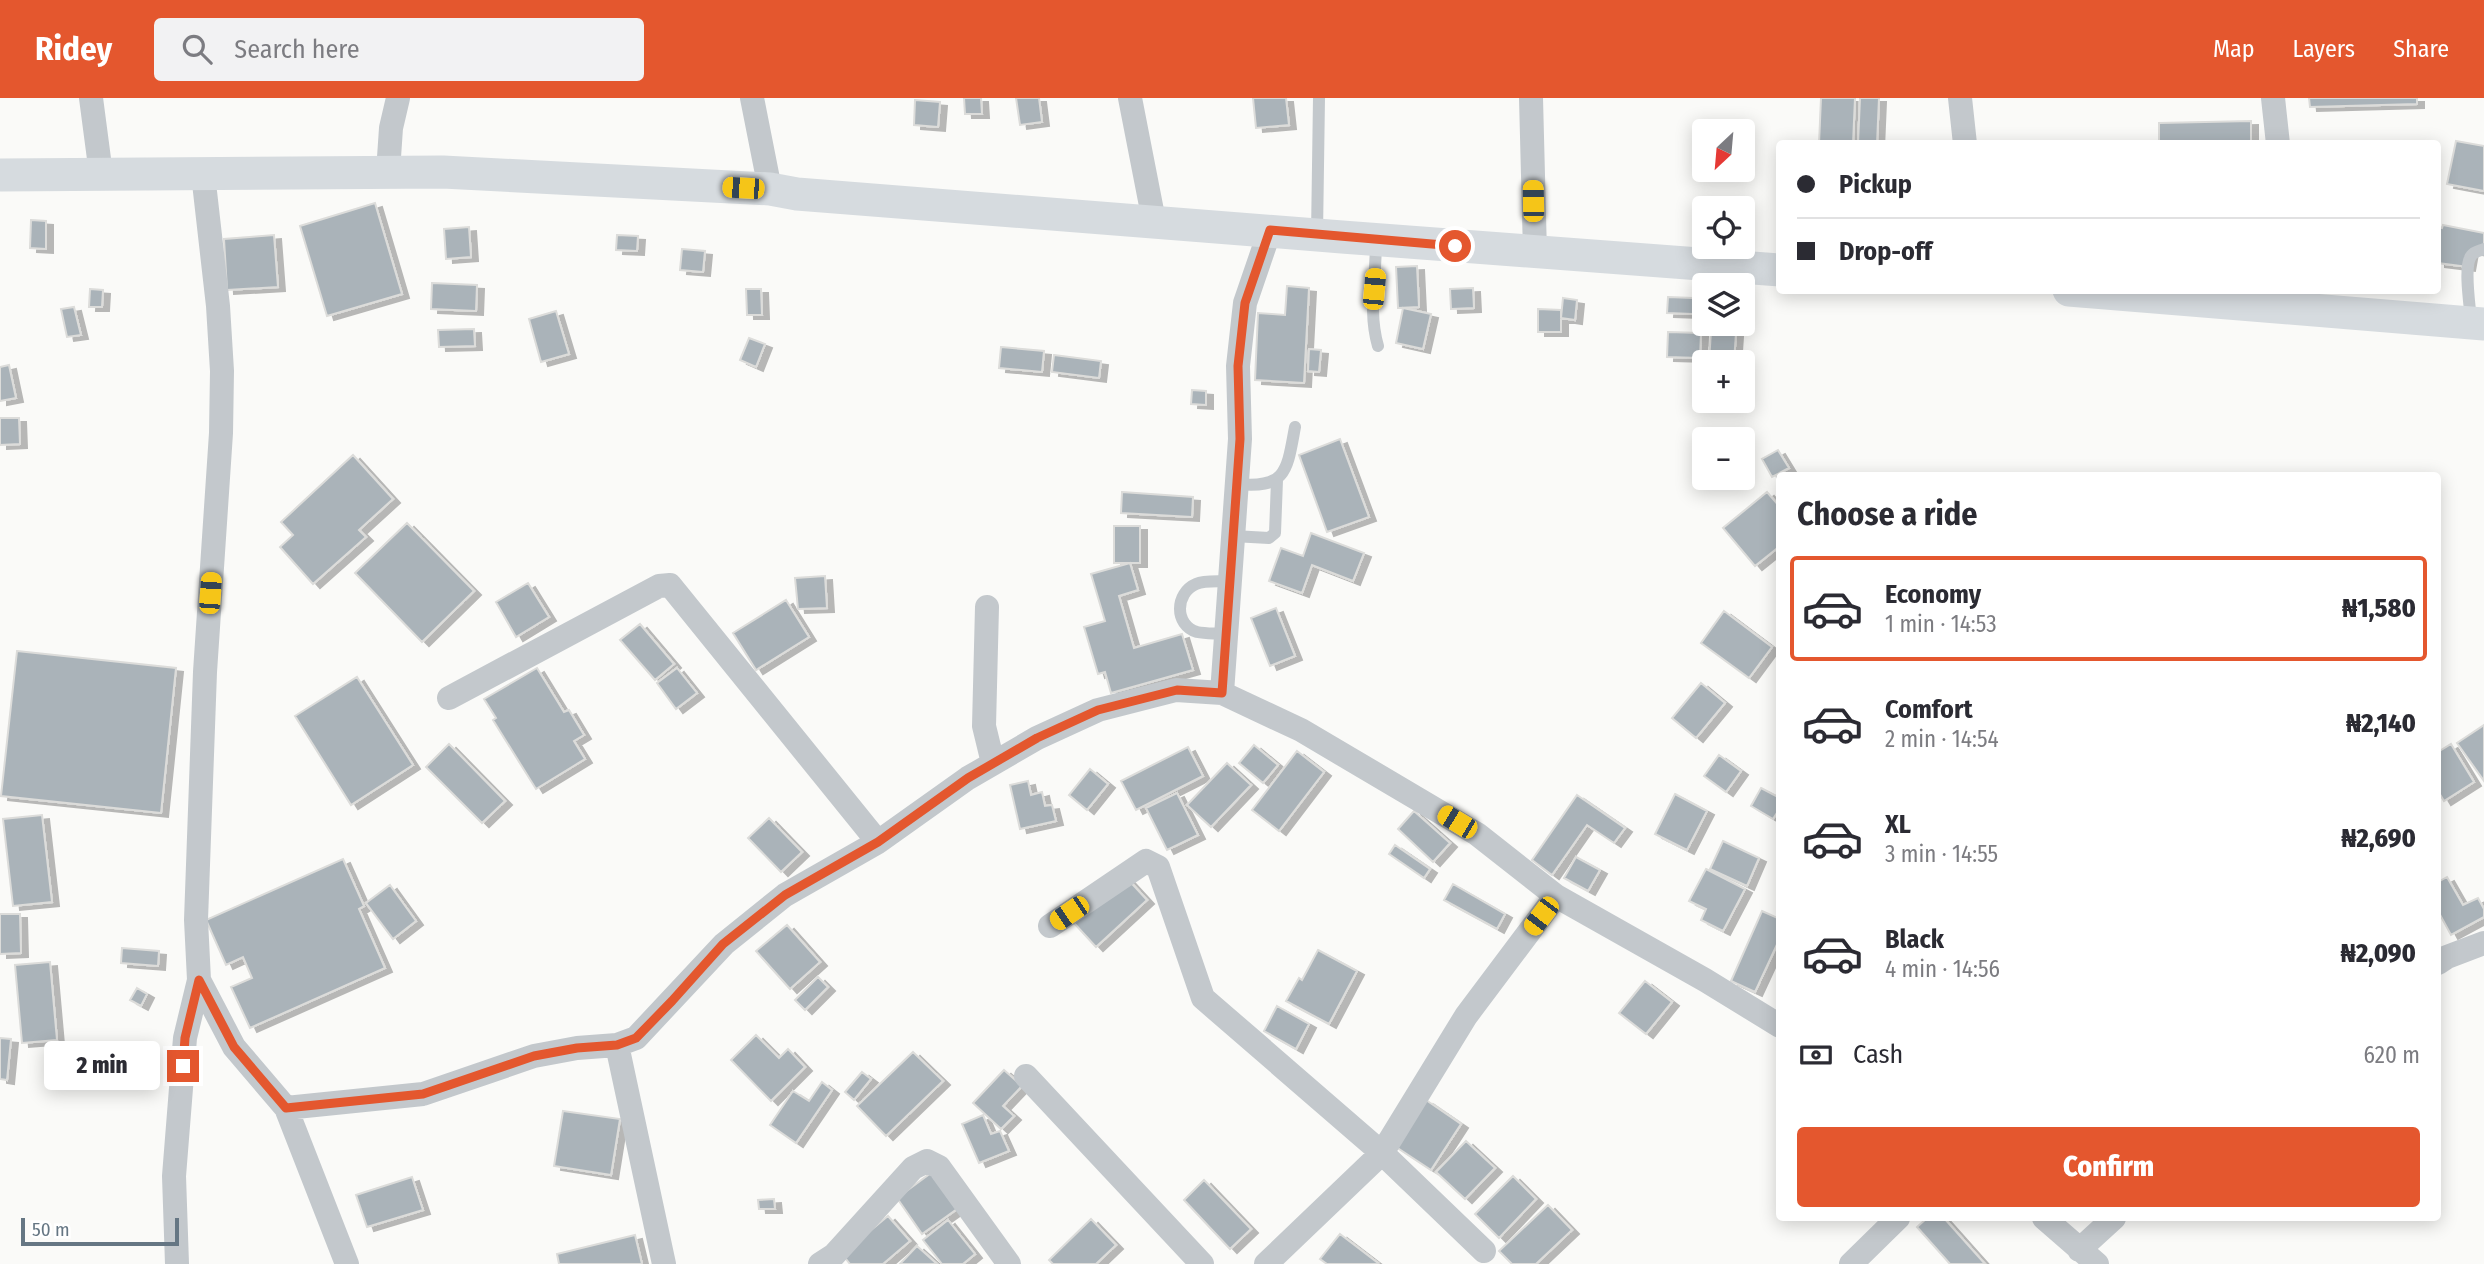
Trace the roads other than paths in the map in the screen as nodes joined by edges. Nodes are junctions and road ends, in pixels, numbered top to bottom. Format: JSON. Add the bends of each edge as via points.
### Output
{"nodes":[{"id":1,"x":91,"y":98,"type":"edge"},
{"id":2,"x":398,"y":98,"type":"edge"},
{"id":3,"x":752,"y":98,"type":"edge"},
{"id":4,"x":1129,"y":98,"type":"edge"},
{"id":5,"x":1319,"y":98,"type":"edge"},
{"id":6,"x":1531,"y":98,"type":"edge"},
{"id":7,"x":1960,"y":98,"type":"edge"},
{"id":8,"x":2273,"y":98,"type":"edge"},
{"id":9,"x":1965,"y":140,"type":"edge"},
{"id":10,"x":2278,"y":140,"type":"edge"},
{"id":11,"x":388,"y":172,"type":"junction"},
{"id":12,"x":101,"y":174,"type":"junction"},
{"id":13,"x":203,"y":174,"type":"junction"},
{"id":14,"x":0,"y":175,"type":"edge"},
{"id":15,"x":770,"y":189,"type":"junction"},
{"id":16,"x":1154,"y":221,"type":"junction"},
{"id":17,"x":1270,"y":230,"type":"junction"},
{"id":18,"x":1317,"y":234,"type":"junction"},
{"id":19,"x":1376,"y":239,"type":"junction"},
{"id":20,"x":2484,"y":249,"type":"edge"},
{"id":21,"x":1535,"y":253,"type":"junction"},
{"id":22,"x":1776,"y":270,"type":"edge"},
{"id":23,"x":2169,"y":294,"type":"edge"},
{"id":24,"x":2294,"y":299,"type":"edge"},
{"id":25,"x":2478,"y":324,"type":"edge"},
{"id":26,"x":1378,"y":346,"type":"dead end"},
{"id":27,"x":1295,"y":427,"type":"dead end"},
{"id":28,"x":1277,"y":480,"type":"junction"},
{"id":29,"x":1237,"y":484,"type":"junction"},
{"id":30,"x":1233,"y":536,"type":"junction"},
{"id":31,"x":1229,"y":581,"type":"junction"},
{"id":32,"x":987,"y":607,"type":"dead end"},
{"id":33,"x":1226,"y":634,"type":"junction"},
{"id":34,"x":1222,"y":693,"type":"junction"},
{"id":35,"x":449,"y":698,"type":"dead end"},
{"id":36,"x":993,"y":764,"type":"junction"},
{"id":37,"x":878,"y":842,"type":"junction"},
{"id":38,"x":1556,"y":896,"type":"junction"},
{"id":39,"x":1050,"y":926,"type":"dead end"},
{"id":40,"x":2484,"y":943,"type":"edge"},
{"id":41,"x":2441,"y":961,"type":"edge"},
{"id":42,"x":199,"y":980,"type":"junction"},
{"id":43,"x":1776,"y":1024,"type":"edge"},
{"id":44,"x":617,"y":1045,"type":"junction"},
{"id":45,"x":1026,"y":1076,"type":"dead end"},
{"id":46,"x":286,"y":1108,"type":"junction"},
{"id":47,"x":1382,"y":1153,"type":"junction"},
{"id":48,"x":1895,"y":1221,"type":"edge"},
{"id":49,"x":2047,"y":1221,"type":"edge"},
{"id":50,"x":2111,"y":1221,"type":"edge"},
{"id":51,"x":1484,"y":1251,"type":"dead end"},
{"id":52,"x":2088,"y":1257,"type":"edge"},
{"id":53,"x":177,"y":1264,"type":"edge"},
{"id":54,"x":347,"y":1264,"type":"edge"},
{"id":55,"x":664,"y":1264,"type":"edge"},
{"id":56,"x":820,"y":1264,"type":"edge"},
{"id":57,"x":1009,"y":1264,"type":"edge"},
{"id":58,"x":1202,"y":1264,"type":"edge"},
{"id":59,"x":1266,"y":1264,"type":"edge"},
{"id":60,"x":1851,"y":1264,"type":"edge"}],
"edges":[{"from":1,"to":12,"type":"street"},
{"from":2,"to":11,"type":"street"},
{"from":3,"to":15,"type":"street"},
{"from":4,"to":16,"type":"street"},
{"from":5,"to":18,"type":"lane"},
{"from":6,"to":21,"type":"street"},
{"from":7,"to":9,"type":"street"},
{"from":8,"to":10,"type":"street"},
{"from":11,"to":13,"type":"main road"},
{"from":11,"to":15,"type":"main road"},
{"from":12,"to":13,"type":"main road"},
{"from":12,"to":14,"type":"main road"},
{"from":13,"to":42,"type":"street","via":[[222,371],[205,673],[196,920]]},
{"from":15,"to":16,"type":"main road"},
{"from":16,"to":17,"type":"main road"},
{"from":17,"to":18,"type":"main road"},
{"from":17,"to":29,"type":"street","via":[[1245,303],[1238,366]]},
{"from":18,"to":19,"type":"main road"},
{"from":19,"to":21,"type":"main road"},
{"from":19,"to":26,"type":"lane","via":[[1372,308]]},
{"from":20,"to":25,"type":"lane","via":[[2470,257],[2468,272]]},
{"from":21,"to":22,"type":"main road"},
{"from":23,"to":24,"type":"main road"},
{"from":24,"to":25,"type":"main road"},
{"from":27,"to":28,"type":"lane","via":[[1290,457]]},
{"from":28,"to":29,"type":"lane","via":[[1255,486]]},
{"from":28,"to":30,"type":"lane","via":[[1275,533],[1269,538]]},
{"from":29,"to":30,"type":"street"},
{"from":30,"to":31,"type":"street"},
{"from":31,"to":33,"type":"street"},
{"from":31,"to":33,"type":"lane","via":[[1198,582],[1185,590],[1179,608],[1189,628]]},
{"from":32,"to":36,"type":"street","via":[[984,726]]},
{"from":33,"to":34,"type":"street"},
{"from":34,"to":36,"type":"street","via":[[1177,690],[1098,710]]},
{"from":34,"to":38,"type":"street","via":[[1301,730],[1477,834]]},
{"from":35,"to":37,"type":"street","via":[[659,586],[670,585]]},
{"from":36,"to":37,"type":"street"},
{"from":37,"to":44,"type":"street","via":[[785,895],[723,944],[636,1038]]},
{"from":38,"to":43,"type":"street"},
{"from":38,"to":47,"type":"street","via":[[1466,1016]]},
{"from":39,"to":47,"type":"street","via":[[1146,861],[1152,862],[1158,867],[1203,998]]},
{"from":40,"to":41,"type":"street"},
{"from":42,"to":46,"type":"street","via":[[234,1047]]},
{"from":42,"to":53,"type":"street","via":[[185,1038],[174,1176]]},
{"from":44,"to":46,"type":"street","via":[[534,1056],[423,1094]]},
{"from":44,"to":55,"type":"street"},
{"from":45,"to":58,"type":"street"},
{"from":46,"to":54,"type":"street"},
{"from":47,"to":51,"type":"street"},
{"from":47,"to":59,"type":"street"},
{"from":48,"to":60,"type":"street"},
{"from":49,"to":52,"type":"street"},
{"from":50,"to":52,"type":"street"},
{"from":56,"to":57,"type":"street","via":[[834,1255],[913,1168],[927,1161],[939,1167]]}]}
